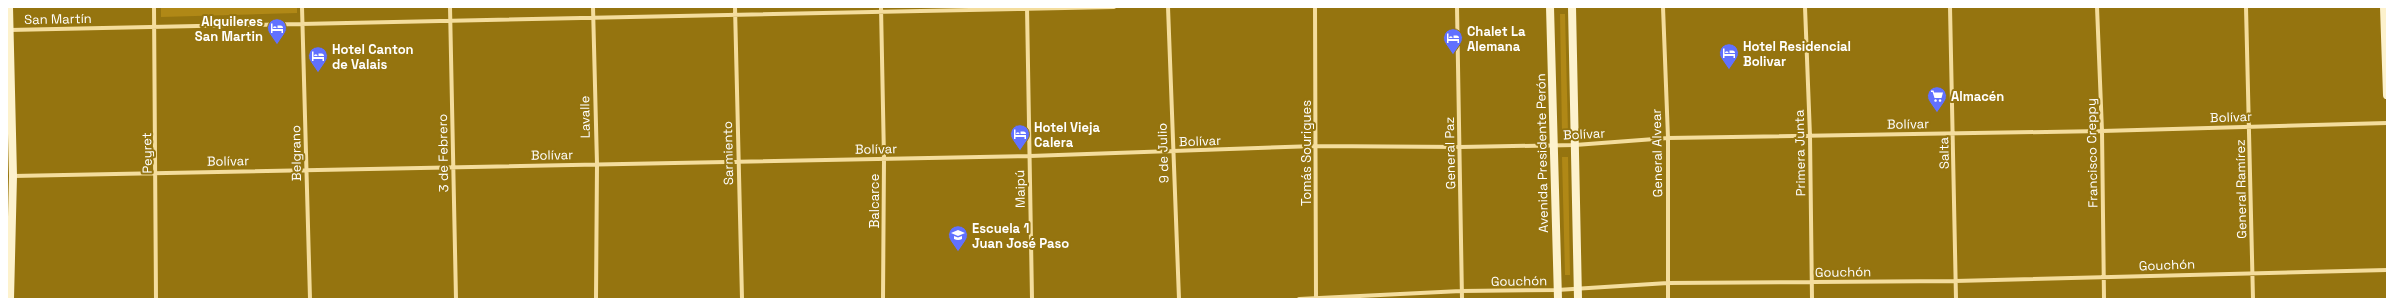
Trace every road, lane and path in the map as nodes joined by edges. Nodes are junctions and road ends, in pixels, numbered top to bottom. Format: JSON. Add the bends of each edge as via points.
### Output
{"nodes":[{"id":1,"x":9,"y":7,"type":"edge"},
{"id":2,"x":154,"y":7,"type":"edge"},
{"id":3,"x":302,"y":7,"type":"edge"},
{"id":4,"x":450,"y":7,"type":"edge"},
{"id":5,"x":593,"y":7,"type":"edge"},
{"id":6,"x":735,"y":7,"type":"edge"},
{"id":7,"x":881,"y":7,"type":"edge"},
{"id":8,"x":1114,"y":7,"type":"edge"},
{"id":9,"x":1168,"y":7,"type":"edge"},
{"id":10,"x":1315,"y":7,"type":"edge"},
{"id":11,"x":1457,"y":7,"type":"edge"},
{"id":12,"x":1550,"y":7,"type":"edge"},
{"id":13,"x":1572,"y":7,"type":"edge"},
{"id":14,"x":1663,"y":7,"type":"edge"},
{"id":15,"x":1805,"y":7,"type":"edge"},
{"id":16,"x":1950,"y":7,"type":"edge"},
{"id":17,"x":2097,"y":7,"type":"edge"},
{"id":18,"x":2246,"y":7,"type":"edge"},
{"id":19,"x":2384,"y":7,"type":"edge"},
{"id":20,"x":1027,"y":8,"type":"edge"},
{"id":21,"x":881,"y":13,"type":"junction"},
{"id":22,"x":735,"y":16,"type":"junction"},
{"id":23,"x":593,"y":18,"type":"junction"},
{"id":24,"x":450,"y":21,"type":"junction"},
{"id":25,"x":303,"y":24,"type":"junction"},
{"id":26,"x":155,"y":27,"type":"junction"},
{"id":27,"x":9,"y":30,"type":"junction"},
{"id":28,"x":2387,"y":95,"type":"edge"},
{"id":29,"x":2387,"y":123,"type":"edge"},
{"id":30,"x":2250,"y":127,"type":"junction"},
{"id":31,"x":2102,"y":131,"type":"junction"},
{"id":32,"x":1954,"y":133,"type":"junction"},
{"id":33,"x":1810,"y":136,"type":"junction"},
{"id":34,"x":1668,"y":138,"type":"junction"},
{"id":35,"x":1575,"y":145,"type":"junction"},
{"id":36,"x":1316,"y":146,"type":"junction"},
{"id":37,"x":1554,"y":146,"type":"junction"},
{"id":38,"x":1460,"y":147,"type":"junction"},
{"id":39,"x":1173,"y":152,"type":"junction"},
{"id":40,"x":1030,"y":156,"type":"junction"},
{"id":41,"x":884,"y":159,"type":"junction"},
{"id":42,"x":738,"y":162,"type":"junction"},
{"id":43,"x":597,"y":164,"type":"junction"},
{"id":44,"x":453,"y":167,"type":"junction"},
{"id":45,"x":307,"y":170,"type":"junction"},
{"id":46,"x":157,"y":173,"type":"junction"},
{"id":47,"x":13,"y":176,"type":"junction"},
{"id":48,"x":2387,"y":270,"type":"edge"},
{"id":49,"x":2252,"y":272,"type":"junction"},
{"id":50,"x":2103,"y":278,"type":"junction"},
{"id":51,"x":1955,"y":281,"type":"junction"},
{"id":52,"x":8,"y":282,"type":"edge"},
{"id":53,"x":1811,"y":282,"type":"junction"},
{"id":54,"x":1668,"y":283,"type":"junction"},
{"id":55,"x":1578,"y":290,"type":"junction"},
{"id":56,"x":1462,"y":291,"type":"junction"},
{"id":57,"x":1558,"y":295,"type":"edge"},
{"id":58,"x":1316,"y":298,"type":"edge"},
{"id":59,"x":10,"y":299,"type":"edge"},
{"id":60,"x":156,"y":299,"type":"edge"},
{"id":61,"x":310,"y":299,"type":"edge"},
{"id":62,"x":456,"y":299,"type":"edge"},
{"id":63,"x":596,"y":299,"type":"edge"},
{"id":64,"x":742,"y":299,"type":"edge"},
{"id":65,"x":883,"y":299,"type":"edge"},
{"id":66,"x":1032,"y":299,"type":"edge"},
{"id":67,"x":1179,"y":299,"type":"edge"},
{"id":68,"x":1299,"y":299,"type":"edge"},
{"id":69,"x":1462,"y":299,"type":"edge"},
{"id":70,"x":1578,"y":299,"type":"edge"},
{"id":71,"x":1668,"y":299,"type":"edge"},
{"id":72,"x":1812,"y":299,"type":"edge"},
{"id":73,"x":1956,"y":299,"type":"edge"},
{"id":74,"x":2104,"y":299,"type":"edge"},
{"id":75,"x":2253,"y":299,"type":"edge"}],
"edges":[{"from":1,"to":27,"type":"main road"},
{"from":2,"to":26,"type":"street","name":"Peyret"},
{"from":3,"to":25,"type":"street","name":"Belgrano"},
{"from":4,"to":24,"type":"street","name":"3 de Febrero"},
{"from":5,"to":23,"type":"street","name":"Lavalle"},
{"from":6,"to":22,"type":"street","name":"Sarmiento"},
{"from":7,"to":21,"type":"street","name":"Balcarce"},
{"from":8,"to":20,"type":"street","name":"San Martín"},
{"from":9,"to":39,"type":"street","name":"9 de Julio"},
{"from":10,"to":36,"type":"street","name":"Tomás Sourigues"},
{"from":11,"to":38,"type":"street","name":"General Paz"},
{"from":12,"to":37,"type":"main road","name":"Avenida Presidente Perón"},
{"from":13,"to":35,"type":"main road"},
{"from":14,"to":34,"type":"street","name":"General Alvear"},
{"from":15,"to":33,"type":"street","name":"Primera Junta"},
{"from":16,"to":32,"type":"street","name":"Salta"},
{"from":17,"to":31,"type":"street","name":"Francisco Creppy"},
{"from":18,"to":30,"type":"street","name":"General Ramírez"},
{"from":19,"to":28,"type":"main road"},
{"from":20,"to":21,"type":"street","name":"San Martín"},
{"from":20,"to":40,"type":"street","name":"Maipú"},
{"from":21,"to":22,"type":"street","name":"San Martín"},
{"from":21,"to":41,"type":"street","name":"Balcarce"},
{"from":22,"to":23,"type":"street","name":"San Martín"},
{"from":22,"to":42,"type":"street","name":"Sarmiento"},
{"from":23,"to":24,"type":"street","name":"San Martín"},
{"from":23,"to":43,"type":"street","name":"Lavalle"},
{"from":24,"to":25,"type":"street","name":"San Martín"},
{"from":24,"to":44,"type":"street","name":"3 de Febrero"},
{"from":25,"to":26,"type":"street","name":"San Martín"},
{"from":25,"to":45,"type":"street","name":"Belgrano"},
{"from":26,"to":27,"type":"street","name":"San Martín"},
{"from":26,"to":46,"type":"street","name":"Peyret"},
{"from":27,"to":47,"type":"main road"},
{"from":29,"to":30,"type":"street","name":"Bolívar"},
{"from":30,"to":31,"type":"street","name":"Bolívar"},
{"from":30,"to":49,"type":"street","name":"General Ramírez"},
{"from":31,"to":32,"type":"street","name":"Bolívar"},
{"from":31,"to":50,"type":"street","name":"Francisco Creppy"},
{"from":32,"to":33,"type":"street","name":"Bolívar"},
{"from":32,"to":51,"type":"street","name":"Salta"},
{"from":33,"to":34,"type":"street","name":"Bolívar"},
{"from":33,"to":53,"type":"street","name":"Primera Junta"},
{"from":34,"to":35,"type":"street","name":"Bolívar"},
{"from":34,"to":54,"type":"street","name":"General Alvear"},
{"from":35,"to":37,"type":"street","name":"Bolívar"},
{"from":35,"to":55,"type":"main road"},
{"from":36,"to":38,"type":"street","name":"Bolívar"},
{"from":36,"to":39,"type":"street","name":"Bolívar"},
{"from":36,"to":58,"type":"street","name":"Tomás Sourigues"},
{"from":37,"to":38,"type":"street","name":"Bolívar"},
{"from":37,"to":57,"type":"main road","name":"Avenida Presidente Perón"},
{"from":38,"to":56,"type":"street","name":"General Paz"},
{"from":39,"to":40,"type":"street","name":"Bolívar"},
{"from":39,"to":67,"type":"street","name":"9 de Julio"},
{"from":40,"to":41,"type":"street","name":"Bolívar"},
{"from":40,"to":66,"type":"street","name":"Maipú"},
{"from":41,"to":42,"type":"street","name":"Bolívar"},
{"from":41,"to":65,"type":"street","name":"Balcarce"},
{"from":42,"to":43,"type":"street","name":"Bolívar"},
{"from":42,"to":64,"type":"street","name":"Sarmiento"},
{"from":43,"to":44,"type":"street","name":"Bolívar"},
{"from":43,"to":63,"type":"street","name":"Lavalle"},
{"from":44,"to":45,"type":"street","name":"Bolívar"},
{"from":44,"to":62,"type":"street","name":"3 de Febrero"},
{"from":45,"to":46,"type":"street","name":"Bolívar"},
{"from":45,"to":61,"type":"street","name":"Belgrano"},
{"from":46,"to":47,"type":"street","name":"Bolívar"},
{"from":46,"to":60,"type":"street","name":"Peyret"},
{"from":47,"to":52,"type":"main road"},
{"from":48,"to":49,"type":"street","name":"Gouchón"},
{"from":49,"to":50,"type":"street","name":"Gouchón"},
{"from":49,"to":75,"type":"street","name":"General Ramírez"},
{"from":50,"to":51,"type":"street","name":"Gouchón"},
{"from":50,"to":74,"type":"street","name":"Francisco Creppy"},
{"from":51,"to":53,"type":"street","name":"Gouchón"},
{"from":51,"to":73,"type":"street","name":"Salta"},
{"from":52,"to":59,"type":"main road"},
{"from":53,"to":54,"type":"street","name":"Gouchón"},
{"from":53,"to":72,"type":"street","name":"Primera Junta"},
{"from":54,"to":55,"type":"street","name":"Gouchón"},
{"from":54,"to":71,"type":"street","name":"General Alvear"},
{"from":55,"to":57,"type":"street","name":"Gouchón"},
{"from":55,"to":70,"type":"main road"},
{"from":56,"to":57,"type":"street","name":"Gouchón"},
{"from":56,"to":58,"type":"street","name":"Gouchón"},
{"from":56,"to":69,"type":"street","name":"General Paz"},
{"from":58,"to":68,"type":"street","name":"Gouchón"}]}
